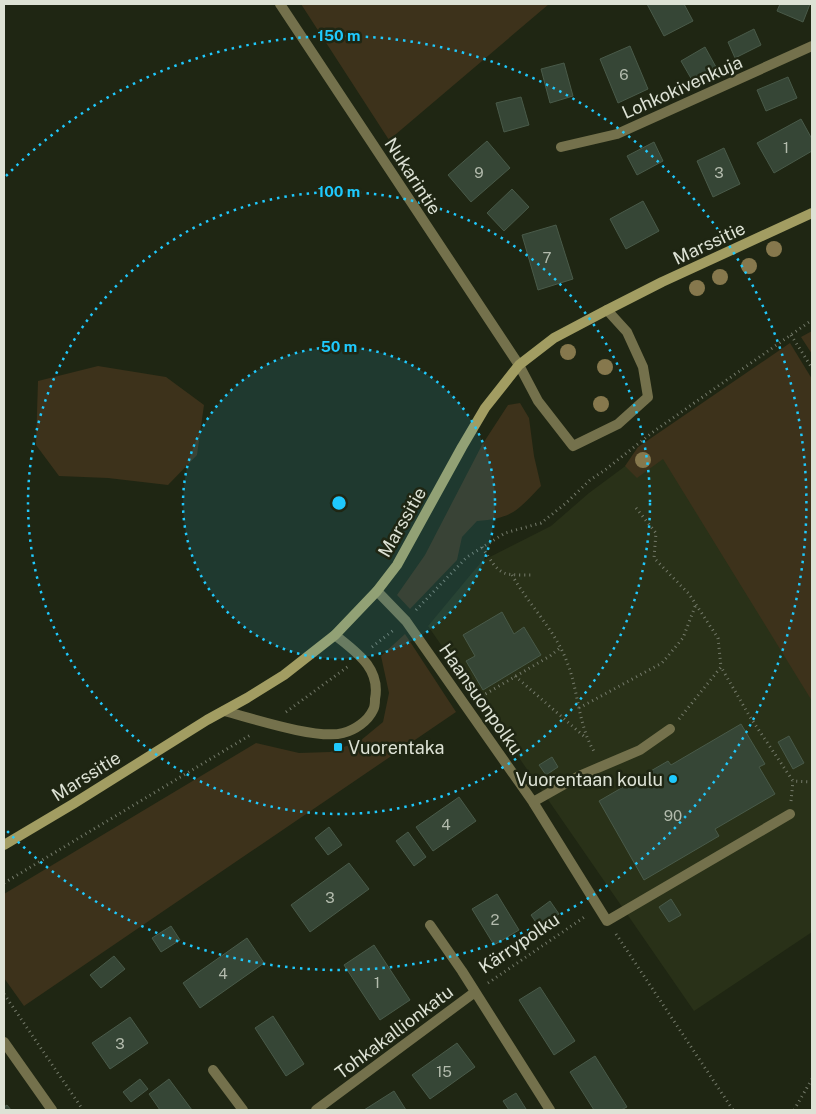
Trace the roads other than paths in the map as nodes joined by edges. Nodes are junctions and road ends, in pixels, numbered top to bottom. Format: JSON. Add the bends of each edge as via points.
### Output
{"nodes":[{"id":1,"x":280,"y":4,"type":"edge"},
{"id":2,"x":812,"y":46,"type":"edge"},
{"id":3,"x":561,"y":148,"type":"dead end"},
{"id":4,"x":812,"y":213,"type":"edge"},
{"id":5,"x":607,"y":310,"type":"junction"},
{"id":6,"x":519,"y":365,"type":"junction"},
{"id":7,"x":377,"y":591,"type":"junction"},
{"id":8,"x":335,"y":635,"type":"junction"},
{"id":9,"x":224,"y":711,"type":"junction"},
{"id":10,"x":670,"y":729,"type":"road end"},
{"id":11,"x":533,"y":802,"type":"junction"},
{"id":12,"x":790,"y":814,"type":"dead end"},
{"id":13,"x":4,"y":845,"type":"edge"},
{"id":14,"x":430,"y":925,"type":"dead end"},
{"id":15,"x":475,"y":992,"type":"junction"},
{"id":16,"x":4,"y":1042,"type":"edge"},
{"id":17,"x":213,"y":1070,"type":"dead end"},
{"id":18,"x":52,"y":1110,"type":"edge"},
{"id":19,"x":243,"y":1110,"type":"edge"},
{"id":20,"x":316,"y":1110,"type":"edge"},
{"id":21,"x":550,"y":1110,"type":"edge"}],
"edges":[{"from":1,"to":6,"type":"street","name":"Nukarintie"},
{"from":2,"to":3,"type":"street","name":"Lohkokivenkuja","via":[[618,134]]},
{"from":4,"to":5,"type":"main road","name":"Marssitie"},
{"from":5,"to":6,"type":"main road","name":"Marssitie","via":[[554,338]]},
{"from":5,"to":6,"type":"street","via":[[627,332],[643,367],[648,397],[618,424],[573,446],[538,401]]},
{"from":6,"to":7,"type":"main road","name":"Marssitie","via":[[485,408],[397,565]]},
{"from":7,"to":8,"type":"main road","name":"Marssitie"},
{"from":7,"to":11,"type":"street","name":"Haansuonpolku","via":[[406,620]]},
{"from":8,"to":9,"type":"main road","name":"Marssitie","via":[[284,675]]},
{"from":8,"to":9,"type":"street","via":[[362,656],[373,672],[374,710],[359,726],[342,733],[312,733]]},
{"from":9,"to":13,"type":"main road","name":"Marssitie"},
{"from":10,"to":11,"type":"street","via":[[640,750],[579,776]]},
{"from":11,"to":12,"type":"street","name":"Haansuonpolku","via":[[607,921]]},
{"from":14,"to":15,"type":"street","name":"Kärrypolku"},
{"from":15,"to":20,"type":"street","name":"Tohkakallionkatu"},
{"from":15,"to":21,"type":"street","name":"Tohkakallionkatu"},
{"from":16,"to":18,"type":"street"},
{"from":17,"to":19,"type":"street"}]}
